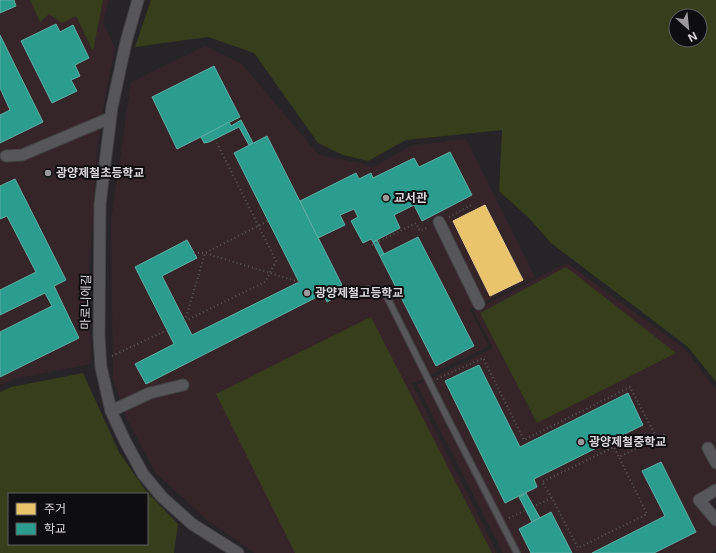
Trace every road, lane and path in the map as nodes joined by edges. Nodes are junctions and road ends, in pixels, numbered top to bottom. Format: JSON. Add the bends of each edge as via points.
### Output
{"nodes":[{"id":1,"x":138,"y":0,"type":"edge"},
{"id":2,"x":110,"y":118,"type":"junction"},
{"id":3,"x":217,"y":143,"type":"dead end"},
{"id":4,"x":6,"y":156,"type":"dead end"},
{"id":5,"x":471,"y":205,"type":"dead end"},
{"id":6,"x":268,"y":221,"type":"dead end"},
{"id":7,"x":439,"y":222,"type":"junction"},
{"id":8,"x":258,"y":226,"type":"junction"},
{"id":9,"x":372,"y":244,"type":"dead end"},
{"id":10,"x":194,"y":253,"type":"dead end"},
{"id":11,"x":205,"y":253,"type":"junction"},
{"id":12,"x":270,"y":273,"type":"junction"},
{"id":13,"x":298,"y":282,"type":"dead end"},
{"id":14,"x":369,"y":289,"type":"dead end"},
{"id":15,"x":479,"y":304,"type":"dead end"},
{"id":16,"x":167,"y":330,"type":"dead end"},
{"id":17,"x":109,"y":357,"type":"dead end"},
{"id":18,"x":430,"y":383,"type":"junction"},
{"id":19,"x":183,"y":385,"type":"dead end"},
{"id":20,"x":111,"y":411,"type":"junction"},
{"id":21,"x":664,"y":434,"type":"dead end"},
{"id":22,"x":657,"y":438,"type":"junction"},
{"id":23,"x":708,"y":448,"type":"dead end"},
{"id":24,"x":619,"y":457,"type":"junction"},
{"id":25,"x":716,"y":463,"type":"edge"},
{"id":26,"x":716,"y":490,"type":"edge"},
{"id":27,"x":552,"y":498,"type":"junction"},
{"id":28,"x":536,"y":505,"type":"dead end"},
{"id":29,"x":524,"y":511,"type":"dead end"},
{"id":30,"x":716,"y":520,"type":"edge"},
{"id":31,"x":501,"y":522,"type":"junction"},
{"id":32,"x":238,"y":553,"type":"edge"},
{"id":33,"x":517,"y":553,"type":"edge"}],
"edges":[{"from":1,"to":2,"type":"street","name":"마로니에길"},
{"from":2,"to":4,"type":"street","via":[[22,155]]},
{"from":2,"to":20,"type":"street","name":"마로니에길","via":[[100,204],[99,337],[101,367]]},
{"from":3,"to":8,"type":"path"},
{"from":5,"to":7,"type":"path"},
{"from":6,"to":8,"type":"path"},
{"from":7,"to":9,"type":"path","via":[[420,231],[416,223]]},
{"from":7,"to":15,"type":"street"},
{"from":8,"to":11,"type":"path"},
{"from":8,"to":12,"type":"path","via":[[276,261]]},
{"from":10,"to":11,"type":"path"},
{"from":11,"to":12,"type":"path"},
{"from":11,"to":12,"type":"path","via":[[185,321],[265,282]]},
{"from":12,"to":13,"type":"path"},
{"from":14,"to":18,"type":"lane","via":[[383,289]]},
{"from":16,"to":17,"type":"path"},
{"from":18,"to":22,"type":"path","via":[[482,358],[524,440],[630,387]]},
{"from":18,"to":31,"type":"lane"},
{"from":19,"to":20,"type":"street","via":[[150,393]]},
{"from":20,"to":32,"type":"street","name":"마로니에길","via":[[137,464],[162,497],[192,524]]},
{"from":21,"to":22,"type":"path"},
{"from":22,"to":24,"type":"path"},
{"from":23,"to":25,"type":"street"},
{"from":24,"to":27,"type":"path","via":[[614,447],[542,482]]},
{"from":24,"to":27,"type":"path","via":[[647,514],[578,548]]},
{"from":26,"to":30,"type":"street","via":[[699,500]]},
{"from":27,"to":28,"type":"path"},
{"from":29,"to":31,"type":"path"},
{"from":31,"to":33,"type":"lane"}]}
